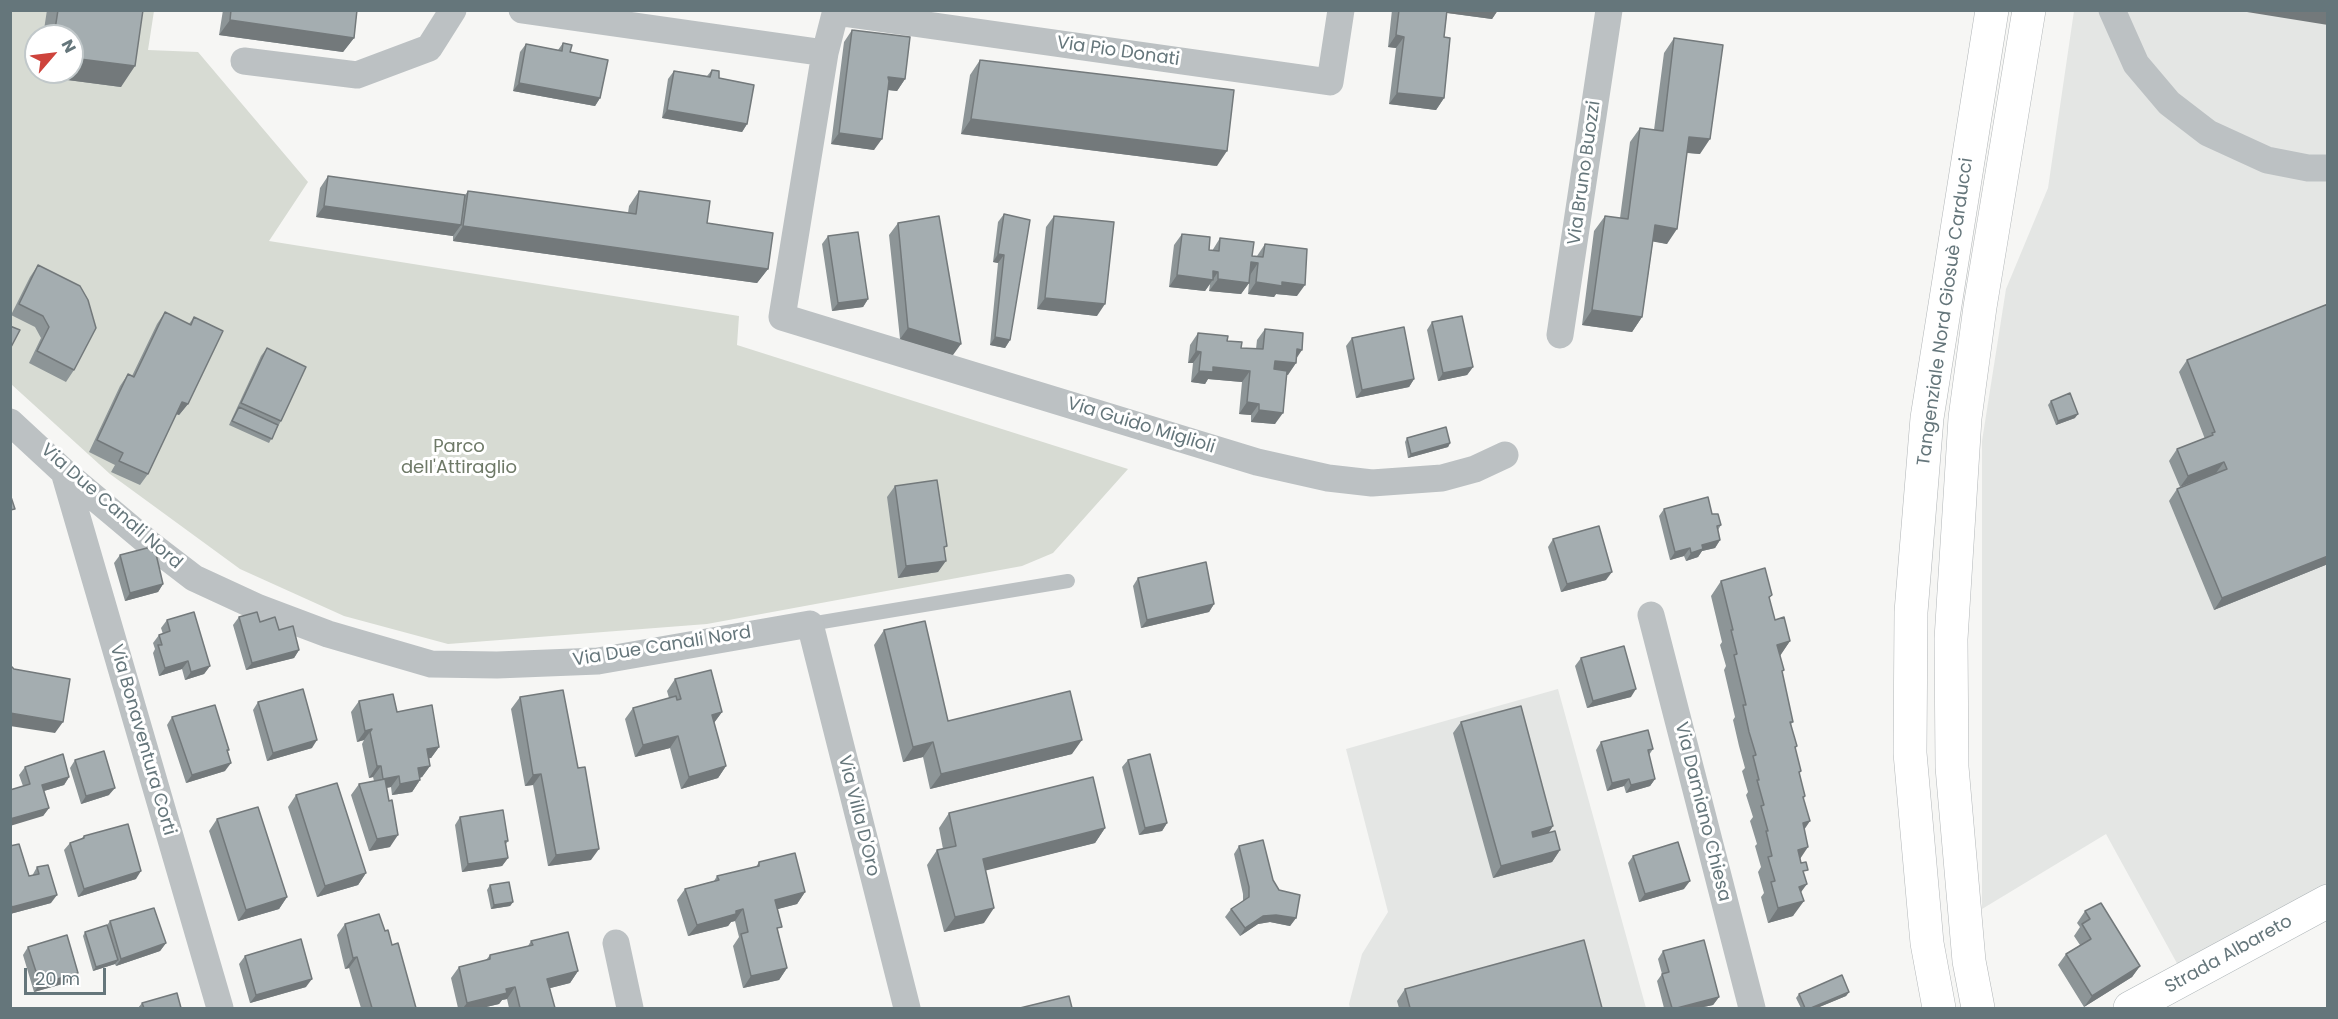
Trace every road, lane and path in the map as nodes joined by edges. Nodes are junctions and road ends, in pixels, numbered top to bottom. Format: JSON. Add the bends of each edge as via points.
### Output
{"nodes":[{"id":1,"x":453,"y":10,"type":"edge"},
{"id":2,"x":522,"y":10,"type":"edge"},
{"id":3,"x":1341,"y":10,"type":"edge"},
{"id":4,"x":1609,"y":10,"type":"edge"},
{"id":5,"x":1992,"y":10,"type":"edge"},
{"id":6,"x":2029,"y":10,"type":"edge"},
{"id":7,"x":2047,"y":10,"type":"edge"},
{"id":8,"x":2112,"y":10,"type":"edge"},
{"id":9,"x":836,"y":11,"type":"edge"},
{"id":10,"x":825,"y":53,"type":"junction"},
{"id":11,"x":2021,"y":59,"type":"junction"},
{"id":12,"x":244,"y":61,"type":"dead end"},
{"id":13,"x":2328,"y":168,"type":"edge"},
{"id":14,"x":782,"y":317,"type":"joint"},
{"id":15,"x":1560,"y":335,"type":"dead end"},
{"id":16,"x":10,"y":422,"type":"edge"},
{"id":17,"x":1505,"y":456,"type":"dead end"},
{"id":18,"x":64,"y":472,"type":"junction"},
{"id":19,"x":1068,"y":580,"type":"dead end"},
{"id":20,"x":1651,"y":615,"type":"dead end"},
{"id":21,"x":810,"y":624,"type":"junction"},
{"id":22,"x":2328,"y":901,"type":"edge"},
{"id":23,"x":616,"y":943,"type":"dead end"},
{"id":24,"x":2171,"y":999,"type":"edge"},
{"id":25,"x":220,"y":1008,"type":"edge"},
{"id":26,"x":630,"y":1008,"type":"edge"},
{"id":27,"x":907,"y":1008,"type":"edge"},
{"id":28,"x":1752,"y":1008,"type":"edge"},
{"id":29,"x":1939,"y":1008,"type":"edge"},
{"id":30,"x":1978,"y":1008,"type":"edge"},
{"id":31,"x":2130,"y":1008,"type":"edge"}],
"edges":[{"from":1,"to":12,"type":"street","via":[[429,48],[357,75]]},
{"from":2,"to":10,"type":"street"},
{"from":3,"to":9,"type":"street","name":"Via Pio Donati","via":[[1330,82]]},
{"from":4,"to":15,"type":"street","name":"Via Bruno Buozzi"},
{"from":5,"to":29,"type":"main road","name":"Tangenziale Nord Giosuè Carducci","via":[[1927,418],[1911,612],[1910,753],[1927,943]]},
{"from":6,"to":11,"type":"main road","name":"Tangenziale Nord Giosuè Carducci"},
{"from":7,"to":11,"type":"main road"},
{"from":8,"to":13,"type":"street","via":[[2136,64],[2169,103],[2208,133],[2267,160]]},
{"from":9,"to":10,"type":"street","name":"Via Pio Donati"},
{"from":10,"to":14,"type":"street","name":"Via Pio Donati"},
{"from":11,"to":30,"type":"main road","name":"Tangenziale Nord Giosuè Carducci","via":[[1965,418],[1951,639],[1952,767],[1969,961]]},
{"from":14,"to":17,"type":"street","name":"Via Guido Miglioli","via":[[1257,462],[1328,478],[1372,483],[1442,478]]},
{"from":16,"to":18,"type":"street","name":"Via Due Canali Nord"},
{"from":18,"to":21,"type":"street","name":"Via Due Canali Nord","via":[[195,578],[328,634],[432,664],[598,661]]},
{"from":18,"to":25,"type":"street","name":"Via Bonaventura Corti"},
{"from":19,"to":21,"type":"lane"},
{"from":20,"to":28,"type":"street","name":"Via Damiano Chiesa"},
{"from":21,"to":27,"type":"street","name":"Via Villa D'Oro"},
{"from":22,"to":24,"type":"main road","name":"Strada Albareto"},
{"from":23,"to":26,"type":"street"},
{"from":24,"to":31,"type":"main road","name":"Strada Albareto"}]}
